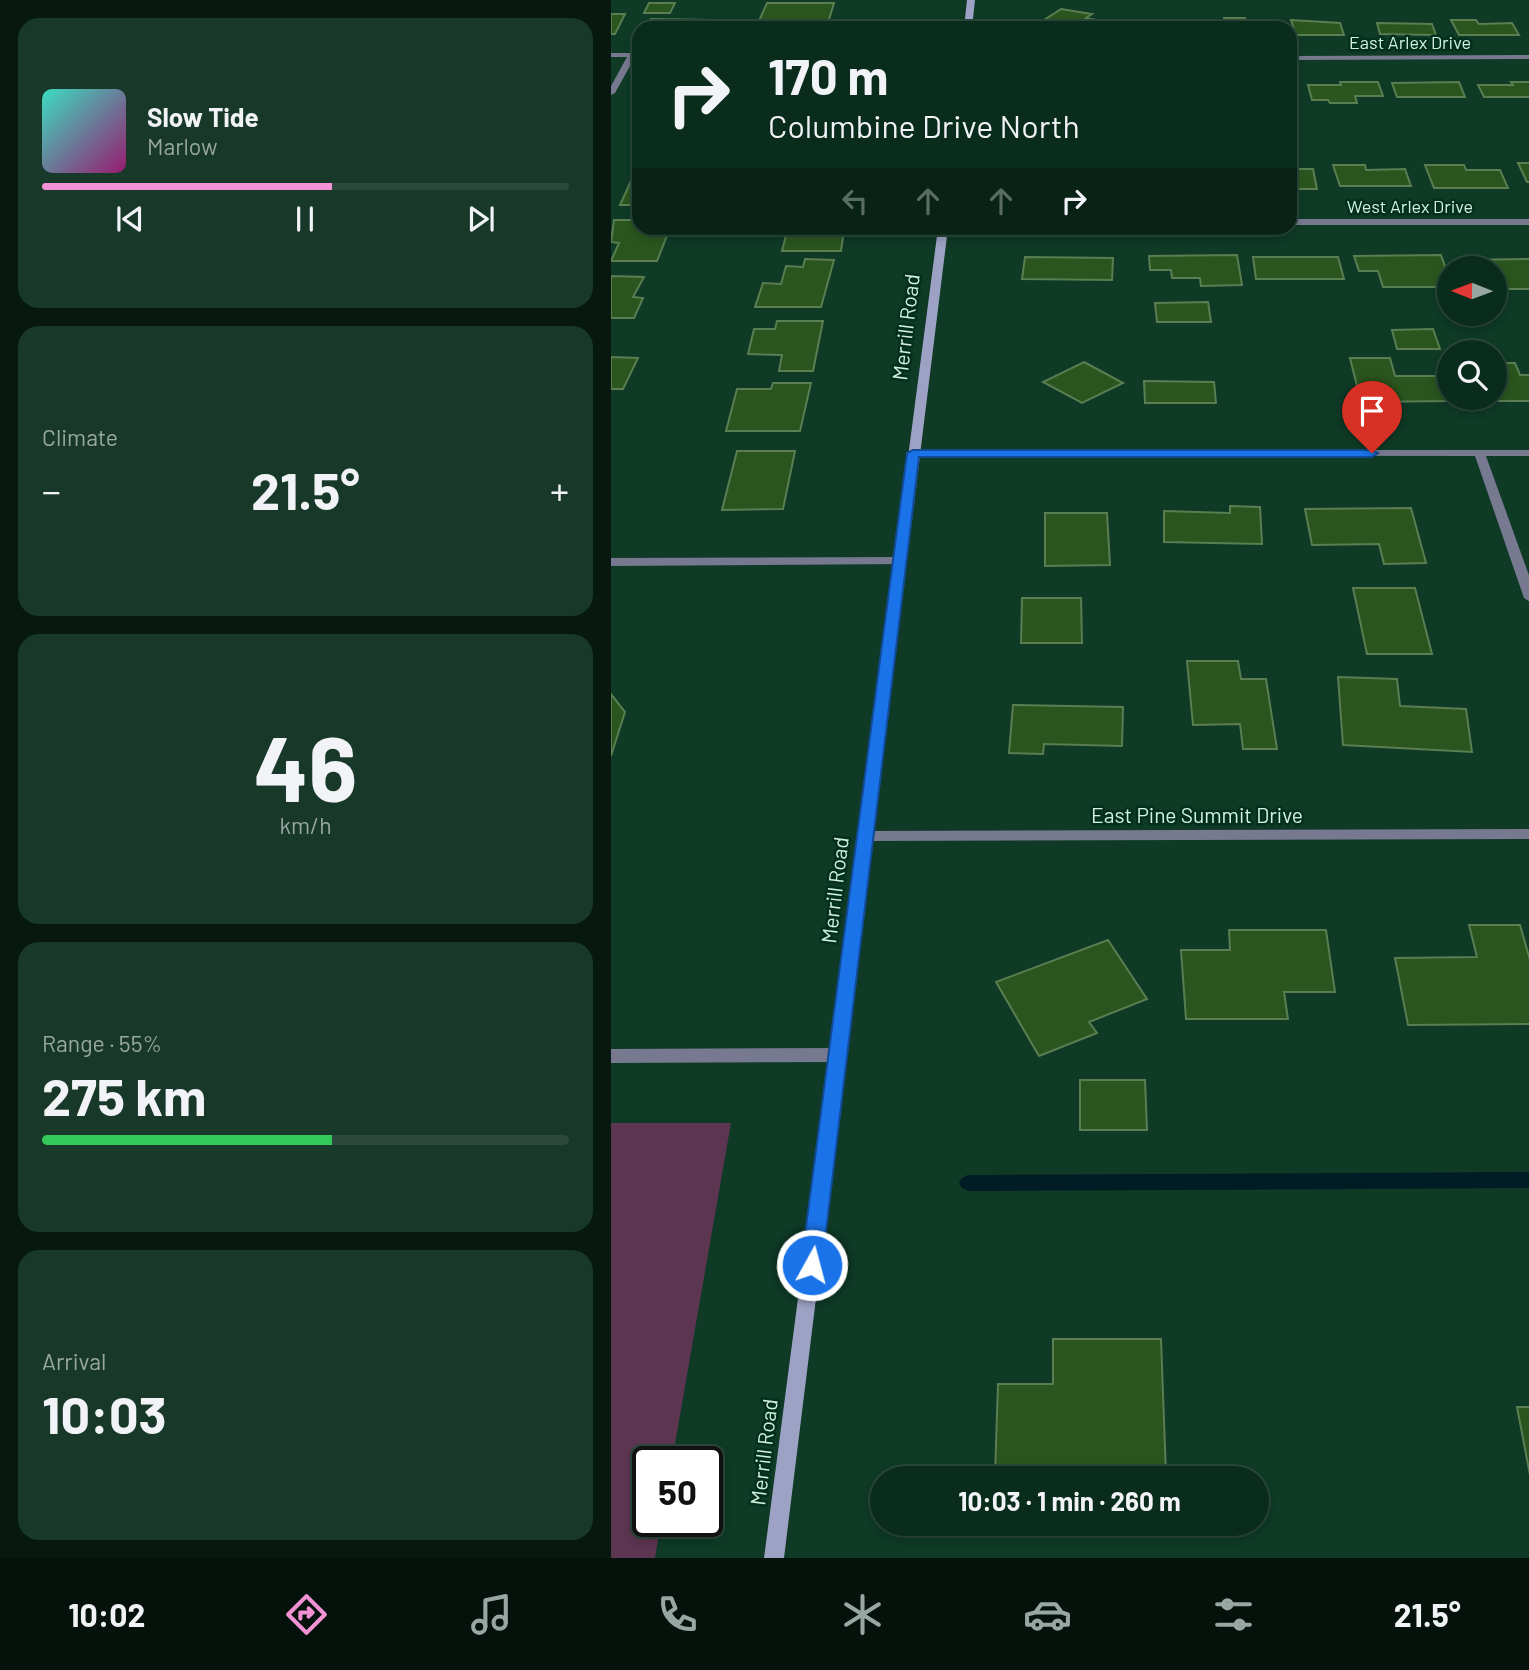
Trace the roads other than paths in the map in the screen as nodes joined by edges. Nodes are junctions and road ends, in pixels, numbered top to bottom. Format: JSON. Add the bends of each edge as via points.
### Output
{"nodes":[{"id":1,"x":971,"y":0,"type":"edge"},
{"id":2,"x":969,"y":21,"type":"edge"},
{"id":3,"x":611,"y":55,"type":"edge"},
{"id":4,"x":632,"y":55,"type":"edge"},
{"id":5,"x":1529,"y":57,"type":"edge"},
{"id":6,"x":1297,"y":58,"type":"edge"},
{"id":7,"x":632,"y":60,"type":"edge"},
{"id":8,"x":611,"y":93,"type":"edge"},
{"id":9,"x":1297,"y":222,"type":"edge"},
{"id":10,"x":1529,"y":222,"type":"edge"},
{"id":11,"x":941,"y":235,"type":"edge"},
{"id":12,"x":913,"y":453,"type":"junction"},
{"id":13,"x":1480,"y":453,"type":"junction"},
{"id":14,"x":1529,"y":453,"type":"edge"},
{"id":15,"x":901,"y":561,"type":"junction"},
{"id":16,"x":611,"y":562,"type":"edge"},
{"id":17,"x":1529,"y":598,"type":"edge"},
{"id":18,"x":1529,"y":834,"type":"edge"},
{"id":19,"x":865,"y":836,"type":"junction"},
{"id":20,"x":839,"y":1055,"type":"junction"},
{"id":21,"x":611,"y":1056,"type":"edge"},
{"id":22,"x":774,"y":1558,"type":"edge"}],
"edges":[{"from":1,"to":2,"type":"main road"},
{"from":3,"to":4,"type":"street"},
{"from":5,"to":6,"type":"street","name":"East Arlex Drive"},
{"from":7,"to":8,"type":"street"},
{"from":9,"to":10,"type":"street","name":"West Arlex Drive"},
{"from":11,"to":12,"type":"main road","name":"Merrill Road"},
{"from":12,"to":13,"type":"street"},
{"from":12,"to":15,"type":"main road","name":"Merrill Road"},
{"from":13,"to":14,"type":"street"},
{"from":13,"to":17,"type":"street"},
{"from":15,"to":16,"type":"street"},
{"from":15,"to":19,"type":"main road","name":"Merrill Road"},
{"from":18,"to":19,"type":"street","name":"East Pine Summit Drive"},
{"from":19,"to":20,"type":"main road","name":"Merrill Road"},
{"from":20,"to":21,"type":"street"},
{"from":20,"to":22,"type":"main road","name":"Merrill Road"}]}
